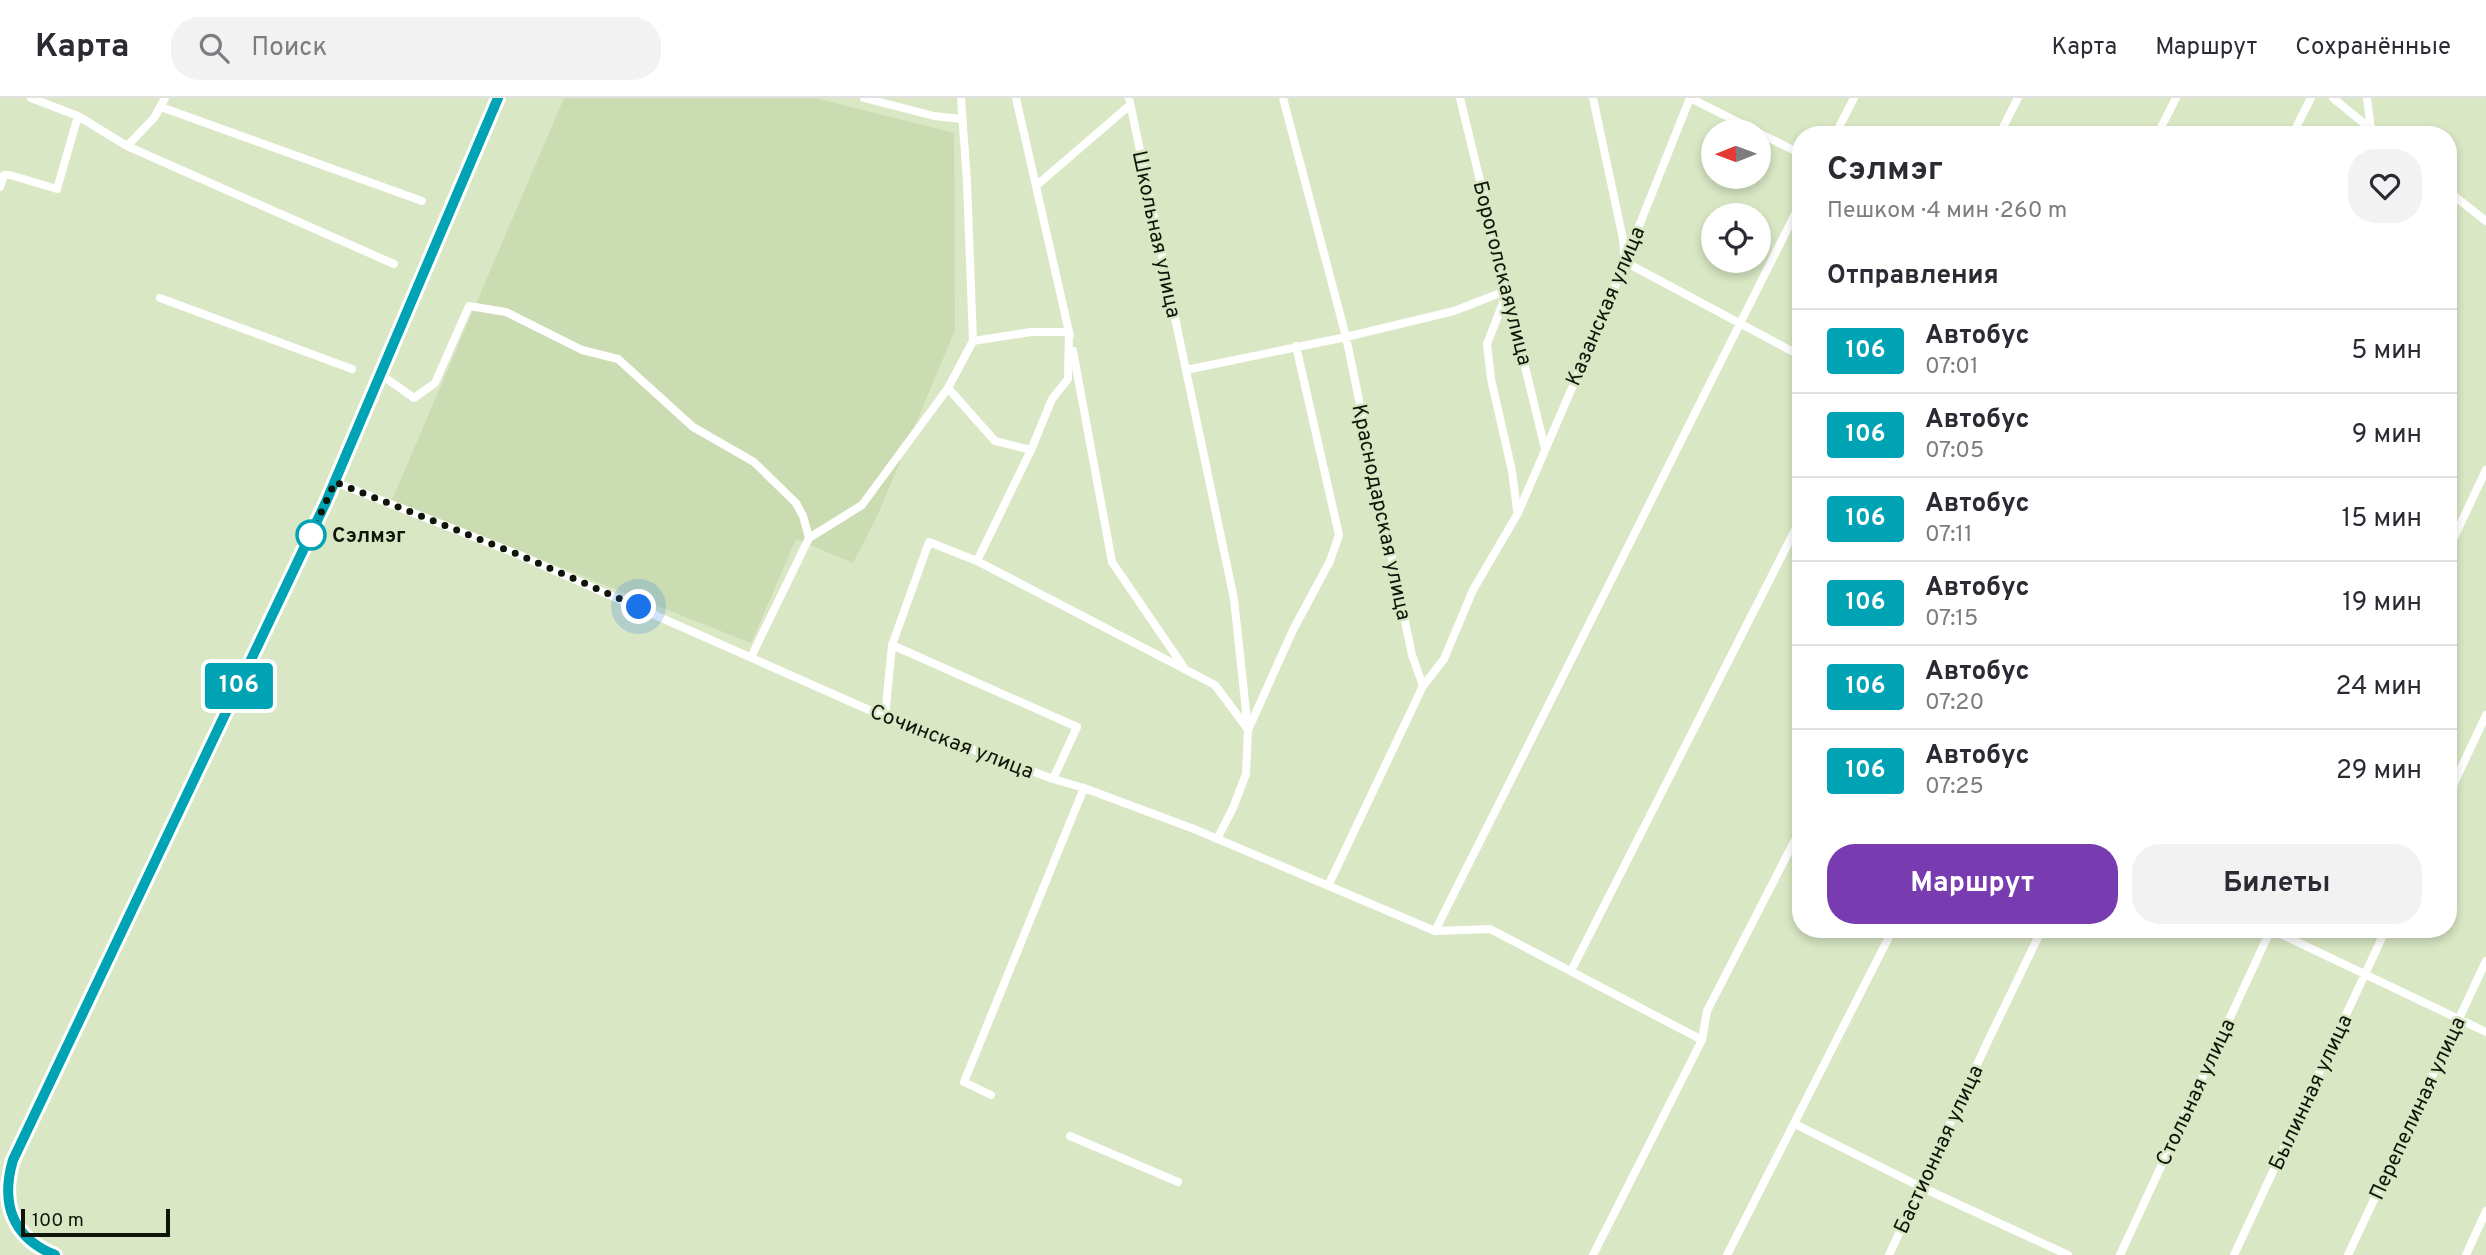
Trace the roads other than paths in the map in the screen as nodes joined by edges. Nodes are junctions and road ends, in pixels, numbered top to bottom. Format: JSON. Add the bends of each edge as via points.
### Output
{"nodes":[{"id":1,"x":32,"y":98,"type":"edge"},
{"id":2,"x":498,"y":98,"type":"edge"},
{"id":3,"x":864,"y":98,"type":"edge"},
{"id":4,"x":961,"y":98,"type":"edge"},
{"id":5,"x":1016,"y":98,"type":"edge"},
{"id":6,"x":1283,"y":98,"type":"edge"},
{"id":7,"x":1460,"y":98,"type":"edge"},
{"id":8,"x":1593,"y":98,"type":"edge"},
{"id":9,"x":1690,"y":98,"type":"edge"},
{"id":10,"x":1854,"y":98,"type":"edge"},
{"id":11,"x":2018,"y":98,"type":"edge"},
{"id":12,"x":2176,"y":98,"type":"edge"},
{"id":13,"x":2311,"y":98,"type":"edge"},
{"id":14,"x":2333,"y":98,"type":"edge"},
{"id":15,"x":2367,"y":98,"type":"edge"},
{"id":16,"x":1130,"y":101,"type":"edge"},
{"id":17,"x":163,"y":102,"type":"edge"},
{"id":18,"x":78,"y":116,"type":"junction"},
{"id":19,"x":962,"y":119,"type":"junction"},
{"id":20,"x":1731,"y":119,"type":"edge"},
{"id":21,"x":1840,"y":126,"type":"edge"},
{"id":22,"x":2004,"y":126,"type":"edge"},
{"id":23,"x":2162,"y":126,"type":"edge"},
{"id":24,"x":2297,"y":126,"type":"edge"},
{"id":25,"x":2368,"y":126,"type":"edge"},
{"id":26,"x":2374,"y":126,"type":"edge"},
{"id":27,"x":1771,"y":139,"type":"edge"},
{"id":28,"x":127,"y":146,"type":"junction"},
{"id":29,"x":1792,"y":149,"type":"edge"},
{"id":30,"x":1037,"y":185,"type":"junction"},
{"id":31,"x":0,"y":187,"type":"edge"},
{"id":32,"x":2457,"y":198,"type":"edge"},
{"id":33,"x":422,"y":201,"type":"dead end"},
{"id":34,"x":1792,"y":220,"type":"edge"},
{"id":35,"x":2486,"y":221,"type":"edge"},
{"id":36,"x":1625,"y":262,"type":"junction"},
{"id":37,"x":394,"y":264,"type":"dead end"},
{"id":38,"x":1508,"y":290,"type":"junction"},
{"id":39,"x":160,"y":298,"type":"dead end"},
{"id":40,"x":1739,"y":323,"type":"junction"},
{"id":41,"x":1069,"y":332,"type":"junction"},
{"id":42,"x":1346,"y":337,"type":"junction"},
{"id":43,"x":972,"y":341,"type":"junction"},
{"id":44,"x":1296,"y":346,"type":"junction"},
{"id":45,"x":1792,"y":351,"type":"edge"},
{"id":46,"x":352,"y":369,"type":"dead end"},
{"id":47,"x":1186,"y":370,"type":"junction"},
{"id":48,"x":380,"y":374,"type":"junction"},
{"id":49,"x":948,"y":388,"type":"junction"},
{"id":50,"x":1545,"y":449,"type":"junction"},
{"id":51,"x":1031,"y":450,"type":"junction"},
{"id":52,"x":2486,"y":470,"type":"edge"},
{"id":53,"x":335,"y":482,"type":"junction"},
{"id":54,"x":1518,"y":513,"type":"junction"},
{"id":55,"x":2457,"y":531,"type":"edge"},
{"id":56,"x":1792,"y":536,"type":"edge"},
{"id":57,"x":809,"y":538,"type":"junction"},
{"id":58,"x":977,"y":561,"type":"junction"},
{"id":59,"x":892,"y":645,"type":"junction"},
{"id":60,"x":751,"y":657,"type":"junction"},
{"id":61,"x":1185,"y":668,"type":"junction"},
{"id":62,"x":1423,"y":686,"type":"junction"},
{"id":63,"x":2486,"y":715,"type":"edge"},
{"id":64,"x":885,"y":717,"type":"junction"},
{"id":65,"x":1248,"y":730,"type":"junction"},
{"id":66,"x":2457,"y":777,"type":"edge"},
{"id":67,"x":1053,"y":779,"type":"junction"},
{"id":68,"x":1084,"y":788,"type":"junction"},
{"id":69,"x":1217,"y":839,"type":"junction"},
{"id":70,"x":1792,"y":846,"type":"edge"},
{"id":71,"x":1328,"y":886,"type":"junction"},
{"id":72,"x":1435,"y":931,"type":"junction"},
{"id":73,"x":1888,"y":938,"type":"edge"},
{"id":74,"x":2038,"y":938,"type":"edge"},
{"id":75,"x":2267,"y":938,"type":"edge"},
{"id":76,"x":2289,"y":938,"type":"edge"},
{"id":77,"x":2382,"y":938,"type":"edge"},
{"id":78,"x":2486,"y":961,"type":"edge"},
{"id":79,"x":1570,"y":971,"type":"junction"},
{"id":80,"x":2365,"y":976,"type":"junction"},
{"id":81,"x":2459,"y":1020,"type":"junction"},
{"id":82,"x":2486,"y":1032,"type":"edge"},
{"id":83,"x":1702,"y":1040,"type":"junction"},
{"id":84,"x":991,"y":1095,"type":"dead end"},
{"id":85,"x":1795,"y":1124,"type":"junction"},
{"id":86,"x":1070,"y":1136,"type":"dead end"},
{"id":87,"x":1178,"y":1182,"type":"dead end"},
{"id":88,"x":1921,"y":1187,"type":"junction"},
{"id":89,"x":2486,"y":1211,"type":"edge"},
{"id":90,"x":55,"y":1255,"type":"edge"},
{"id":91,"x":1593,"y":1255,"type":"edge"},
{"id":92,"x":1727,"y":1255,"type":"edge"},
{"id":93,"x":1889,"y":1255,"type":"edge"},
{"id":94,"x":2068,"y":1255,"type":"edge"},
{"id":95,"x":2120,"y":1255,"type":"edge"},
{"id":96,"x":2234,"y":1255,"type":"edge"},
{"id":97,"x":2348,"y":1255,"type":"edge"},
{"id":98,"x":2466,"y":1255,"type":"edge"}],
"edges":[{"from":1,"to":18,"type":"street"},
{"from":2,"to":48,"type":"main road"},
{"from":3,"to":19,"type":"street"},
{"from":4,"to":19,"type":"street"},
{"from":5,"to":30,"type":"street"},
{"from":6,"to":42,"type":"street","name":"Краснодарская улица"},
{"from":7,"to":38,"type":"street","name":"Бороголскаяулица"},
{"from":8,"to":36,"type":"street"},
{"from":9,"to":20,"type":"street"},
{"from":9,"to":36,"type":"street","name":"Казанская улица"},
{"from":10,"to":21,"type":"street"},
{"from":11,"to":22,"type":"street"},
{"from":12,"to":23,"type":"street"},
{"from":13,"to":24,"type":"street"},
{"from":14,"to":25,"type":"street"},
{"from":15,"to":26,"type":"street"},
{"from":16,"to":30,"type":"street"},
{"from":16,"to":47,"type":"street","name":"Школьная улица"},
{"from":17,"to":28,"type":"street"},
{"from":17,"to":33,"type":"street"},
{"from":18,"to":28,"type":"street"},
{"from":18,"to":31,"type":"street","via":[[57,189],[10,174],[4,175]]},
{"from":19,"to":43,"type":"street"},
{"from":27,"to":29,"type":"street"},
{"from":28,"to":37,"type":"street"},
{"from":30,"to":41,"type":"street"},
{"from":32,"to":35,"type":"street"},
{"from":34,"to":40,"type":"street"},
{"from":36,"to":40,"type":"street"},
{"from":36,"to":50,"type":"street","name":"Казанская улица"},
{"from":38,"to":42,"type":"street","via":[[1454,311]]},
{"from":38,"to":50,"type":"street","name":"Бороголскаяулица"},
{"from":38,"to":54,"type":"street","via":[[1486,344]]},
{"from":39,"to":46,"type":"street"},
{"from":40,"to":45,"type":"street"},
{"from":40,"to":72,"type":"street"},
{"from":41,"to":43,"type":"street","via":[[1031,332]]},
{"from":41,"to":51,"type":"street","via":[[1068,379],[1052,399]]},
{"from":41,"to":61,"type":"street","via":[[1112,562]]},
{"from":42,"to":44,"type":"street"},
{"from":42,"to":62,"type":"street","name":"Краснодарская улица","via":[[1412,655]]},
{"from":43,"to":49,"type":"street"},
{"from":44,"to":47,"type":"street"},
{"from":44,"to":65,"type":"street","via":[[1339,535]]},
{"from":47,"to":65,"type":"street","name":"Школьная улица","via":[[1234,600]]},
{"from":48,"to":53,"type":"main road"},
{"from":48,"to":57,"type":"street","via":[[414,398],[435,383],[469,306],[506,312],[582,350],[618,359],[693,427],[754,462],[796,503]]},
{"from":49,"to":51,"type":"street","via":[[995,440]]},
{"from":49,"to":57,"type":"street","via":[[862,505]]},
{"from":50,"to":54,"type":"street","name":"Казанская улица"},
{"from":51,"to":58,"type":"street"},
{"from":52,"to":55,"type":"street"},
{"from":53,"to":60,"type":"street","name":"Сочинская улица","via":[[517,554]]},
{"from":53,"to":90,"type":"main road","via":[[13,1160],[7,1195],[14,1222],[31,1242]]},
{"from":54,"to":62,"type":"street","name":"Казанская улица","via":[[1473,590],[1444,659]]},
{"from":56,"to":79,"type":"street"},
{"from":57,"to":60,"type":"street"},
{"from":58,"to":59,"type":"street","via":[[929,542]]},
{"from":58,"to":61,"type":"street"},
{"from":59,"to":64,"type":"street"},
{"from":59,"to":67,"type":"street","name":"Сочинская улица","via":[[1077,727]]},
{"from":60,"to":64,"type":"street","name":"Сочинская улица"},
{"from":61,"to":65,"type":"street","via":[[1215,685]]},
{"from":62,"to":71,"type":"street","name":"Казанская улица"},
{"from":63,"to":66,"type":"street"},
{"from":64,"to":67,"type":"street","name":"Сочинская улица"},
{"from":65,"to":69,"type":"street","via":[[1246,774]]},
{"from":67,"to":68,"type":"street"},
{"from":68,"to":69,"type":"street"},
{"from":68,"to":84,"type":"street","via":[[964,1082]]},
{"from":69,"to":71,"type":"street"},
{"from":70,"to":83,"type":"street","via":[[1707,1011]]},
{"from":71,"to":72,"type":"street"},
{"from":72,"to":79,"type":"street","via":[[1490,929]]},
{"from":73,"to":85,"type":"street"},
{"from":74,"to":88,"type":"street","name":"Бастионная улица"},
{"from":75,"to":95,"type":"street","name":"Стольная улица"},
{"from":76,"to":80,"type":"street"},
{"from":77,"to":80,"type":"street","name":"Былинная улица"},
{"from":78,"to":81,"type":"street","name":"Перепелиная улица"},
{"from":79,"to":83,"type":"street"},
{"from":80,"to":81,"type":"street"},
{"from":80,"to":96,"type":"street","name":"Былинная улица"},
{"from":81,"to":82,"type":"street"},
{"from":81,"to":97,"type":"street","name":"Перепелиная улица"},
{"from":83,"to":91,"type":"street"},
{"from":85,"to":88,"type":"street"},
{"from":85,"to":92,"type":"street"},
{"from":86,"to":87,"type":"street"},
{"from":88,"to":93,"type":"street","name":"Бастионная улица"},
{"from":88,"to":94,"type":"street"},
{"from":89,"to":98,"type":"street"}]}
